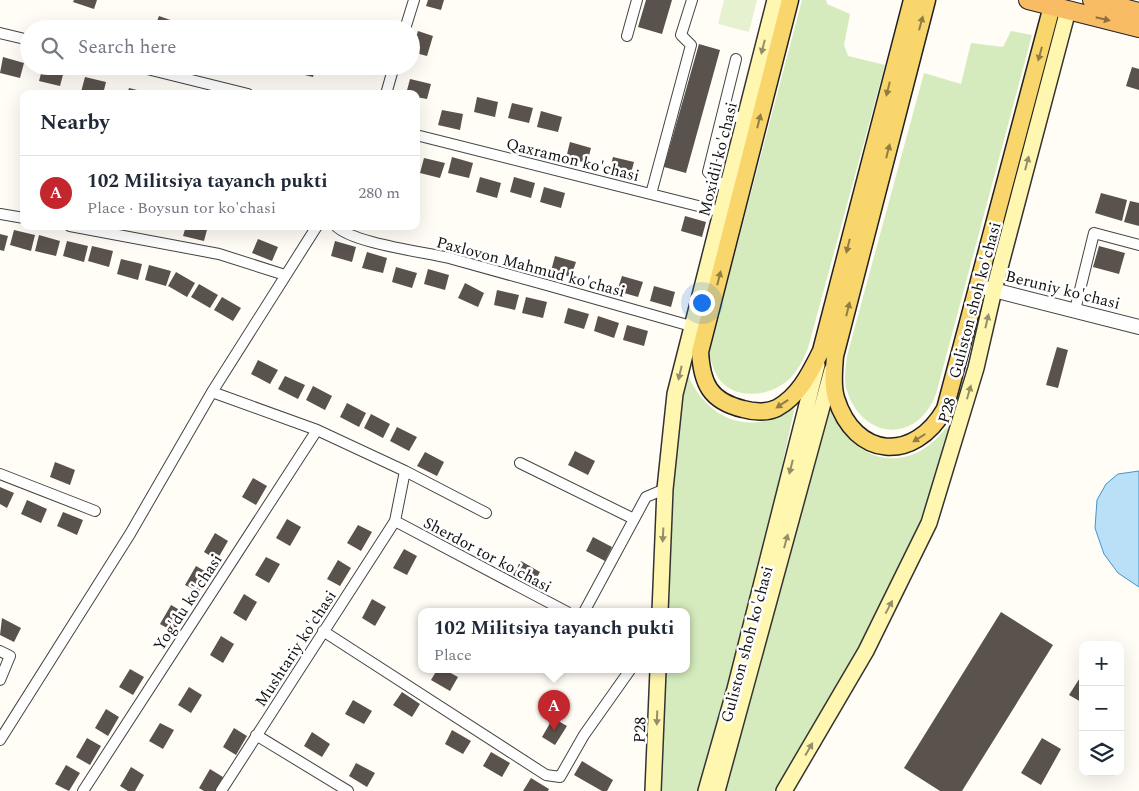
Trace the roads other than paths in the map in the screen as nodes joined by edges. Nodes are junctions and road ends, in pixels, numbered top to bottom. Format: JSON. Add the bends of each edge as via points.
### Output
{"nodes":[{"id":1,"x":414,"y":0,"type":"edge"},
{"id":2,"x":637,"y":0,"type":"edge"},
{"id":3,"x":692,"y":0,"type":"edge"},
{"id":4,"x":775,"y":0,"type":"edge"},
{"id":5,"x":790,"y":0,"type":"edge"},
{"id":6,"x":912,"y":0,"type":"edge"},
{"id":7,"x":928,"y":0,"type":"edge"},
{"id":8,"x":1028,"y":0,"type":"edge"},
{"id":9,"x":1092,"y":0,"type":"edge"},
{"id":10,"x":1060,"y":8,"type":"junction"},
{"id":11,"x":1139,"y":12,"type":"edge"},
{"id":12,"x":408,"y":20,"type":"edge"},
{"id":13,"x":1139,"y":28,"type":"edge"},
{"id":14,"x":0,"y":33,"type":"edge"},
{"id":15,"x":627,"y":36,"type":"dead end"},
{"id":16,"x":20,"y":38,"type":"edge"},
{"id":17,"x":908,"y":44,"type":"junction"},
{"id":18,"x":736,"y":59,"type":"dead end"},
{"id":19,"x":171,"y":75,"type":"edge"},
{"id":20,"x":391,"y":75,"type":"edge"},
{"id":21,"x":232,"y":90,"type":"edge"},
{"id":22,"x":387,"y":90,"type":"edge"},
{"id":23,"x":722,"y":115,"type":"junction"},
{"id":24,"x":745,"y":118,"type":"junction"},
{"id":25,"x":420,"y":136,"type":"edge"},
{"id":26,"x":727,"y":190,"type":"junction"},
{"id":27,"x":650,"y":194,"type":"junction"},
{"id":28,"x":722,"y":212,"type":"junction"},
{"id":29,"x":0,"y":214,"type":"edge"},
{"id":30,"x":20,"y":217,"type":"edge"},
{"id":31,"x":91,"y":230,"type":"edge"},
{"id":32,"x":314,"y":230,"type":"edge"},
{"id":33,"x":340,"y":230,"type":"edge"},
{"id":34,"x":1139,"y":245,"type":"edge"},
{"id":35,"x":285,"y":275,"type":"junction"},
{"id":36,"x":978,"y":286,"type":"junction"},
{"id":37,"x":994,"y":290,"type":"junction"},
{"id":38,"x":1075,"y":310,"type":"junction"},
{"id":39,"x":691,"y":326,"type":"junction"},
{"id":40,"x":1139,"y":327,"type":"edge"},
{"id":41,"x":828,"y":354,"type":"junction"},
{"id":42,"x":212,"y":392,"type":"junction"},
{"id":43,"x":317,"y":430,"type":"junction"},
{"id":44,"x":520,"y":463,"type":"dead end"},
{"id":45,"x":405,"y":471,"type":"junction"},
{"id":46,"x":0,"y":474,"type":"edge"},
{"id":47,"x":665,"y":489,"type":"junction"},
{"id":48,"x":95,"y":511,"type":"dead end"},
{"id":49,"x":486,"y":512,"type":"dead end"},
{"id":50,"x":634,"y":519,"type":"junction"},
{"id":51,"x":395,"y":521,"type":"junction"},
{"id":52,"x":560,"y":608,"type":"edge"},
{"id":53,"x":586,"y":608,"type":"edge"},
{"id":54,"x":660,"y":608,"type":"edge"},
{"id":55,"x":323,"y":631,"type":"junction"},
{"id":56,"x":0,"y":651,"type":"edge"},
{"id":57,"x":624,"y":673,"type":"edge"},
{"id":58,"x":658,"y":673,"type":"edge"},
{"id":59,"x":0,"y":680,"type":"edge"},
{"id":60,"x":256,"y":735,"type":"junction"},
{"id":61,"x":0,"y":740,"type":"edge"},
{"id":62,"x":82,"y":791,"type":"edge"},
{"id":63,"x":220,"y":791,"type":"edge"},
{"id":64,"x":348,"y":791,"type":"edge"},
{"id":65,"x":653,"y":791,"type":"edge"},
{"id":66,"x":706,"y":791,"type":"edge"},
{"id":67,"x":717,"y":791,"type":"edge"},
{"id":68,"x":784,"y":791,"type":"edge"}],
"edges":[{"from":1,"to":12,"type":"street"},
{"from":2,"to":15,"type":"street"},
{"from":3,"to":27,"type":"street","via":[[681,35],[691,45]]},
{"from":4,"to":24,"type":"main road","name":"Moxidil ko'chasi","one_way":true},
{"from":41,"to":5,"type":"main road","name":"Guliston shoh ko'chasi","one_way":true,"via":[[794,396],[776,409],[754,412],[731,406],[714,396],[704,381],[701,368],[704,335]]},
{"from":6,"to":17,"type":"main road","name":"Guliston shoh ko'chasi"},
{"from":17,"to":7,"type":"main road","name":"Guliston shoh ko'chasi","one_way":true},
{"from":8,"to":10,"type":"highway"},
{"from":9,"to":11,"type":"highway"},
{"from":10,"to":13,"type":"highway","one_way":true},
{"from":10,"to":36,"type":"main road","name":"Guliston shoh ko'chasi","one_way":true},
{"from":37,"to":10,"type":"main road","name":"Р28","one_way":true},
{"from":14,"to":16,"type":"street"},
{"from":17,"to":41,"type":"main road","name":"Guliston shoh ko'chasi"},
{"from":18,"to":23,"type":"street"},
{"from":19,"to":21,"type":"street"},
{"from":20,"to":22,"type":"street"},
{"from":23,"to":24,"type":"street"},
{"from":23,"to":26,"type":"street","via":[[708,172]]},
{"from":24,"to":26,"type":"main road","name":"Moxidil ko'chasi"},
{"from":25,"to":27,"type":"street","name":"Qaxramon ko'chasi"},
{"from":26,"to":28,"type":"main road","name":"Moxidil ko'chasi"},
{"from":27,"to":28,"type":"street","name":"Qaxramon ko'chasi"},
{"from":28,"to":39,"type":"main road","name":"Moxidil ko'chasi"},
{"from":29,"to":30,"type":"street"},
{"from":31,"to":35,"type":"street","via":[[219,254]]},
{"from":32,"to":35,"type":"street"},
{"from":33,"to":39,"type":"street","name":"Paxlovon Mahmud ko'chasi"},
{"from":34,"to":38,"type":"street","via":[[1094,233]]},
{"from":35,"to":42,"type":"street"},
{"from":36,"to":37,"type":"street","name":"Beruniy ko'chasi"},
{"from":36,"to":41,"type":"main road","name":"Guliston shoh ko'chasi","one_way":true,"via":[[945,409],[925,435],[908,445],[879,446],[854,431],[836,396]]},
{"from":37,"to":38,"type":"street","name":"Beruniy ko'chasi"},
{"from":68,"to":37,"type":"main road","name":"Р28","one_way":true,"via":[[866,651],[930,523],[976,368]]},
{"from":38,"to":40,"type":"street","name":"Beruniy ko'chasi"},
{"from":39,"to":47,"type":"main road","one_way":true,"via":[[675,394]]},
{"from":41,"to":66,"type":"main road","name":"Guliston shoh ko'chasi","one_way":true},
{"from":67,"to":41,"type":"main road","name":"Guliston shoh ko'chasi","one_way":true},
{"from":42,"to":43,"type":"street"},
{"from":42,"to":61,"type":"street","via":[[130,534]]},
{"from":43,"to":45,"type":"street"},
{"from":43,"to":62,"type":"street","name":"Yog'du ko'chasi"},
{"from":44,"to":50,"type":"street"},
{"from":45,"to":49,"type":"street"},
{"from":45,"to":51,"type":"street"},
{"from":46,"to":48,"type":"street"},
{"from":47,"to":50,"type":"street","via":[[646,497]]},
{"from":47,"to":54,"type":"main road","one_way":true},
{"from":50,"to":53,"type":"street"},
{"from":51,"to":52,"type":"street","name":"Sherdor tor ko'chasi"},
{"from":51,"to":55,"type":"street","name":"Mushtariy ko'chasi"},
{"from":55,"to":57,"type":"street","via":[[546,775],[560,777]]},
{"from":55,"to":60,"type":"street","name":"Mushtariy ko'chasi"},
{"from":56,"to":59,"type":"street","via":[[10,656]]},
{"from":58,"to":65,"type":"main road","name":"Р28","one_way":true},
{"from":60,"to":63,"type":"street","name":"Mushtariy ko'chasi"},
{"from":60,"to":64,"type":"street"}]}
